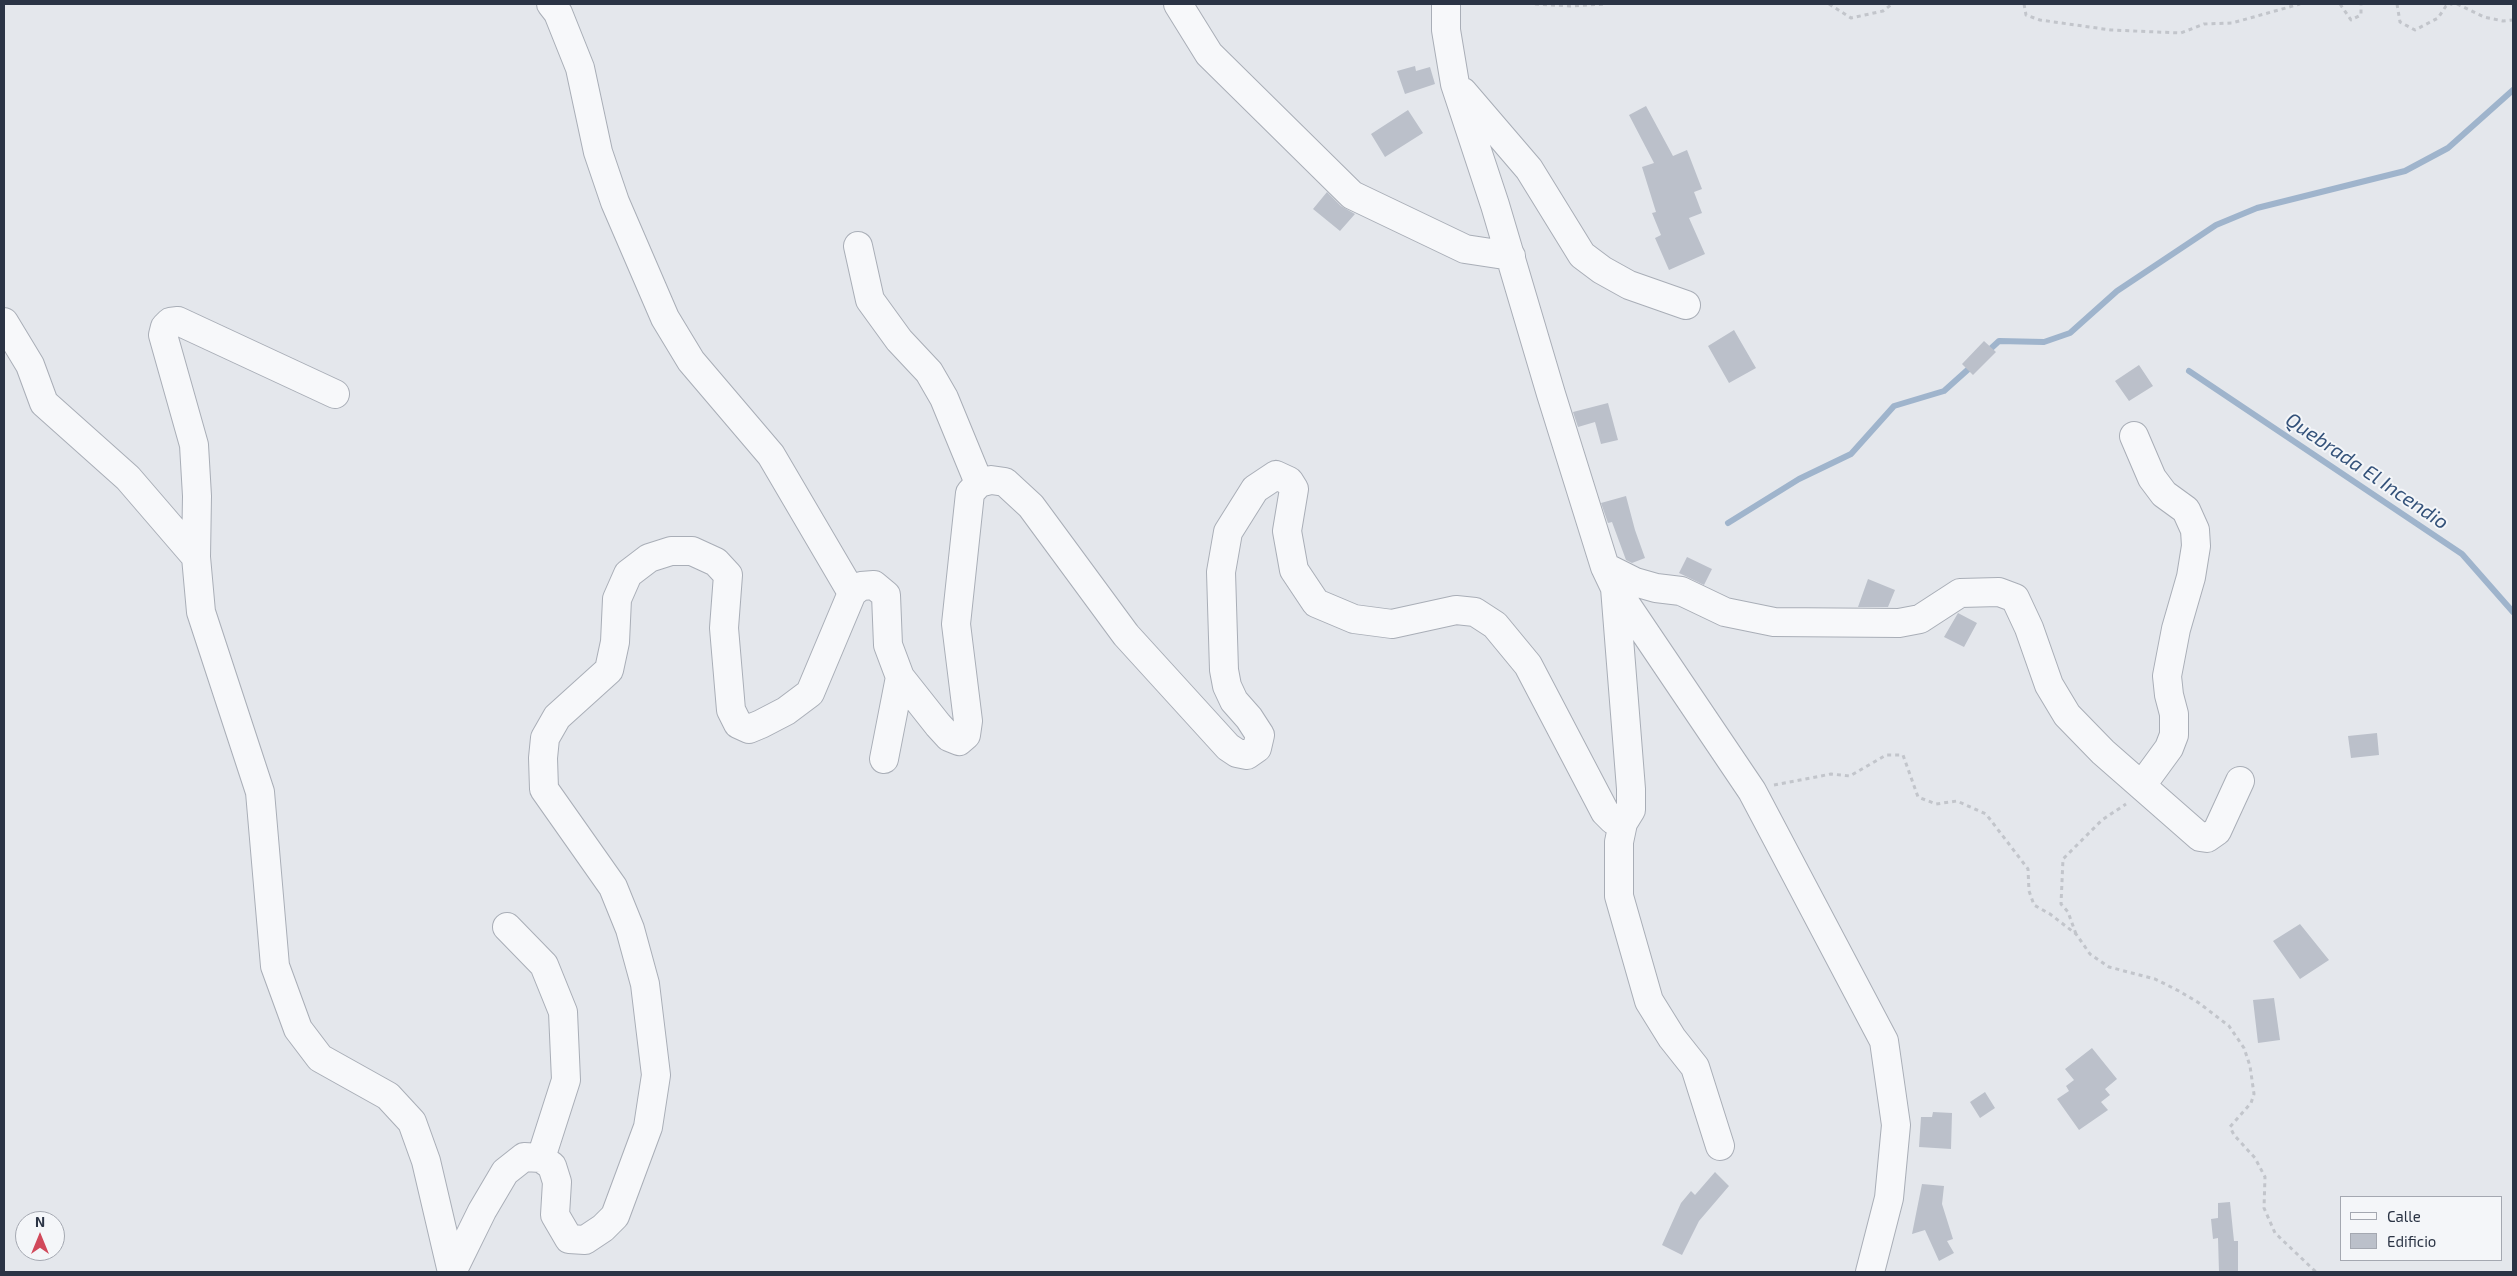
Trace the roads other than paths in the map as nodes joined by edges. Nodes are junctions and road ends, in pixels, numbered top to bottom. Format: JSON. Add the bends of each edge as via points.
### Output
{"nodes":[{"id":1,"x":551,"y":4,"type":"edge"},
{"id":2,"x":1178,"y":4,"type":"edge"},
{"id":3,"x":1446,"y":4,"type":"edge"},
{"id":4,"x":1455,"y":84,"type":"junction"},
{"id":5,"x":858,"y":246,"type":"dead end"},
{"id":6,"x":1510,"y":256,"type":"junction"},
{"id":7,"x":1686,"y":305,"type":"dead end"},
{"id":8,"x":4,"y":322,"type":"edge"},
{"id":9,"x":335,"y":394,"type":"dead end"},
{"id":10,"x":2134,"y":436,"type":"dead end"},
{"id":11,"x":979,"y":483,"type":"junction"},
{"id":12,"x":196,"y":557,"type":"junction"},
{"id":13,"x":1610,"y":578,"type":"junction"},
{"id":14,"x":852,"y":593,"type":"junction"},
{"id":15,"x":900,"y":677,"type":"junction"},
{"id":16,"x":884,"y":760,"type":"dead end"},
{"id":17,"x":2240,"y":782,"type":"dead end"},
{"id":18,"x":2142,"y":784,"type":"junction"},
{"id":19,"x":1622,"y":823,"type":"junction"},
{"id":20,"x":507,"y":927,"type":"dead end"},
{"id":21,"x":1720,"y":1146,"type":"dead end"},
{"id":22,"x":541,"y":1158,"type":"junction"},
{"id":23,"x":452,"y":1272,"type":"edge"},
{"id":24,"x":1870,"y":1272,"type":"edge"}],
"edges":[{"from":1,"to":14,"type":"street","via":[[558,13],[580,68],[598,152],[615,202],[665,318],[691,361],[771,455]]},
{"from":2,"to":6,"type":"street","via":[[1210,54],[1352,195],[1465,249]]},
{"from":3,"to":4,"type":"street","via":[[1446,30]]},
{"from":4,"to":6,"type":"street"},
{"from":4,"to":7,"type":"street","via":[[1529,169],[1582,255],[1629,285]]},
{"from":5,"to":11,"type":"street","via":[[870,300],[899,340],[929,372],[944,398]]},
{"from":6,"to":13,"type":"street"},
{"from":8,"to":12,"type":"street","via":[[30,365],[44,402],[128,478]]},
{"from":9,"to":12,"type":"street","via":[[178,322],[170,322],[165,327],[163,335],[194,445]]},
{"from":10,"to":18,"type":"street","via":[[2152,478],[2164,494],[2186,510],[2196,538],[2191,577],[2167,676],[2174,735],[2169,748]]},
{"from":11,"to":15,"type":"street","via":[[969,498],[956,624],[967,706],[966,735],[959,741],[949,738]]},
{"from":11,"to":19,"type":"street","via":[[991,480],[1005,482],[1031,506],[1126,635],[1228,747],[1247,755],[1257,748],[1260,735],[1234,701],[1227,686],[1221,572],[1228,532],[1255,490],[1276,475],[1289,480],[1294,489],[1287,531],[1294,570],[1316,603],[1354,619],[1382,623],[1392,624],[1456,610],[1476,612],[1495,625],[1528,665],[1605,812]]},
{"from":12,"to":23,"type":"street","via":[[201,612],[260,792],[275,966],[298,1029],[320,1058],[388,1096],[412,1122],[426,1161]]},
{"from":13,"to":18,"type":"street","via":[[1681,591],[1725,612],[1774,622],[1898,623],[1920,619],[1960,593],[1998,592],[2015,598],[2030,628],[2049,685],[2067,715],[2103,752]]},
{"from":13,"to":19,"type":"street","via":[[1632,789],[1631,810]]},
{"from":13,"to":24,"type":"street","via":[[1752,791],[1884,1041],[1896,1125],[1889,1198]]},
{"from":14,"to":15,"type":"street","via":[[861,586],[874,585],[886,595],[888,645]]},
{"from":14,"to":22,"type":"street","via":[[810,693],[786,711],[749,729],[738,724],[731,710],[724,628],[728,575],[716,562],[692,551],[671,551],[649,558],[628,574],[617,599],[610,670],[556,716],[545,738],[544,789],[612,887],[630,929],[645,984],[656,1075],[648,1127],[615,1216],[585,1240],[569,1239],[555,1215],[557,1182],[552,1166]]},
{"from":15,"to":16,"type":"street"},
{"from":17,"to":18,"type":"street","via":[[2217,831],[2208,838],[2200,837]]},
{"from":19,"to":21,"type":"street","via":[[1619,896],[1649,1001],[1695,1067]]},
{"from":20,"to":22,"type":"street","via":[[544,965],[563,1012],[566,1080]]},
{"from":22,"to":23,"type":"street","via":[[524,1157],[505,1172]]}]}
